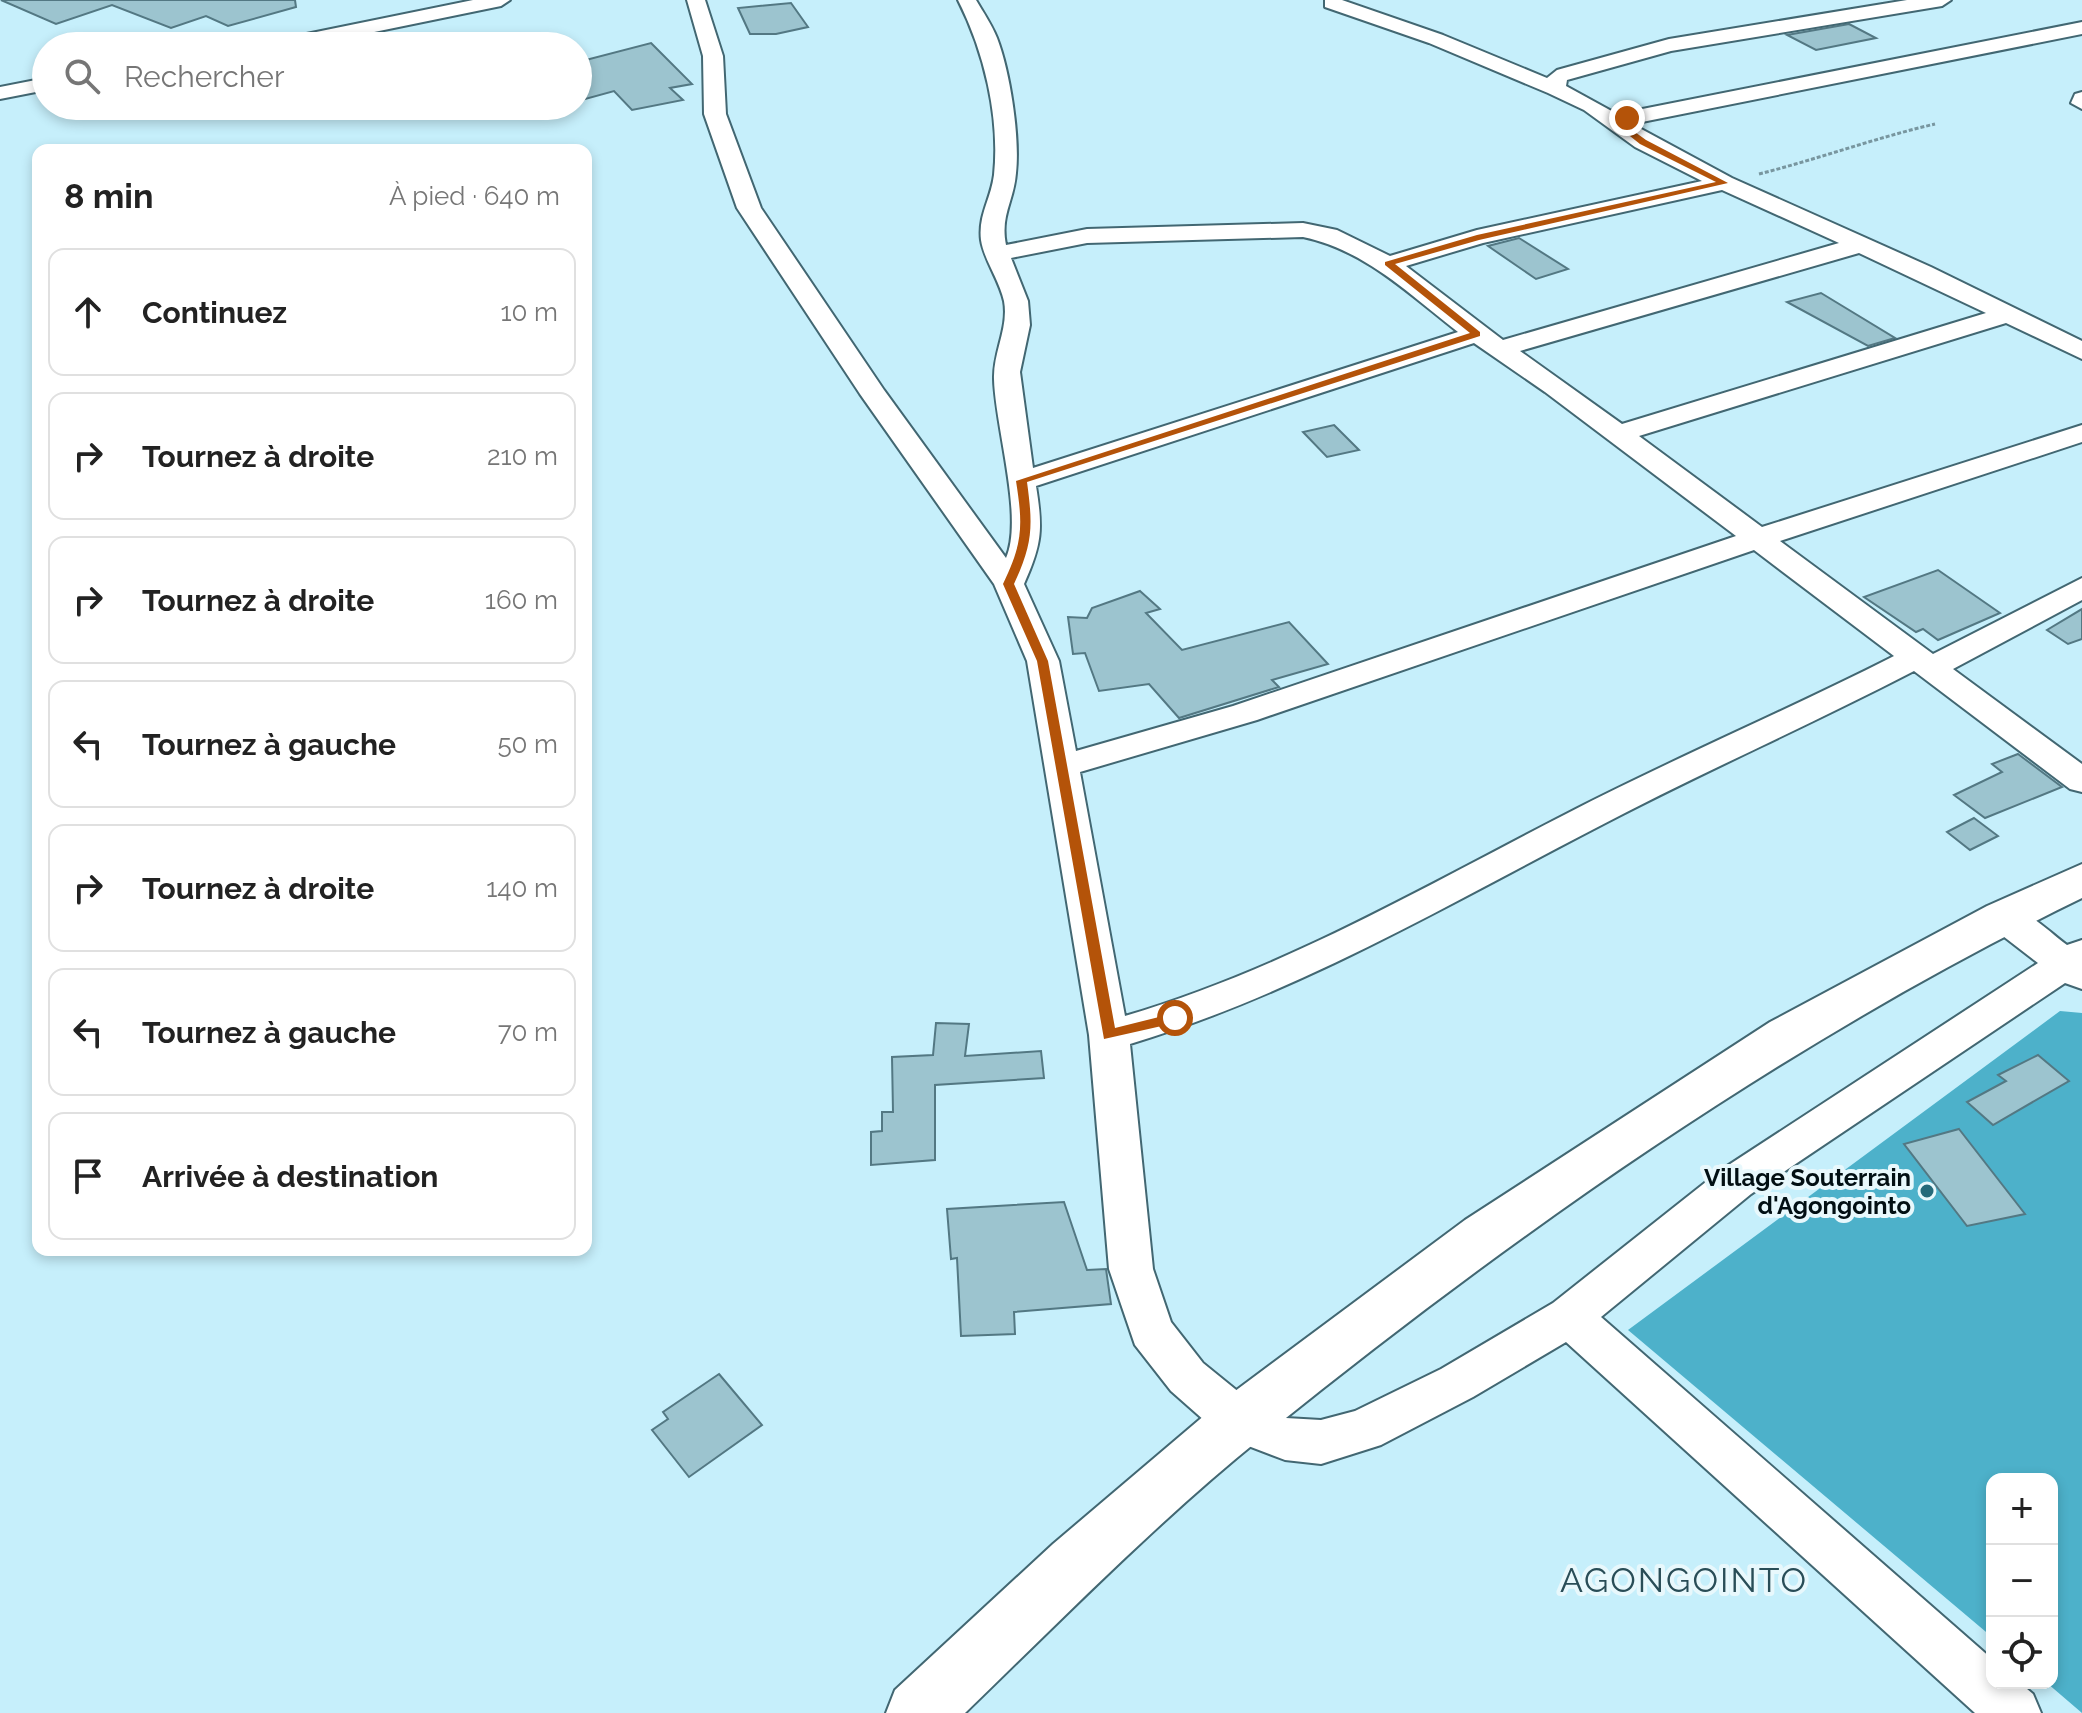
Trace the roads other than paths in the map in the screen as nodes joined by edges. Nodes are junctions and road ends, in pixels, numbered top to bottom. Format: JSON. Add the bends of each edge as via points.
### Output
{"nodes":[{"id":1,"x":501,"y":0,"type":"edge"},
{"id":2,"x":696,"y":0,"type":"edge"},
{"id":3,"x":967,"y":0,"type":"edge"},
{"id":4,"x":1942,"y":0,"type":"edge"},
{"id":5,"x":1332,"y":3,"type":"dead end"},
{"id":6,"x":2082,"y":28,"type":"edge"},
{"id":7,"x":345,"y":32,"type":"edge"},
{"id":8,"x":32,"y":87,"type":"edge"},
{"id":9,"x":1555,"y":89,"type":"junction"},
{"id":10,"x":0,"y":93,"type":"edge"},
{"id":11,"x":1615,"y":121,"type":"junction"},
{"id":12,"x":1724,"y":183,"type":"junction"},
{"id":13,"x":1859,"y":245,"type":"junction"},
{"id":14,"x":996,"y":254,"type":"junction"},
{"id":15,"x":1388,"y":264,"type":"junction"},
{"id":16,"x":2007,"y":315,"type":"junction"},
{"id":17,"x":1489,"y":341,"type":"junction"},
{"id":18,"x":2082,"y":351,"type":"edge"},
{"id":19,"x":2082,"y":433,"type":"edge"},
{"id":20,"x":1618,"y":434,"type":"junction"},
{"id":21,"x":1022,"y":481,"type":"junction"},
{"id":22,"x":1758,"y":540,"type":"junction"},
{"id":23,"x":1009,"y":584,"type":"junction"},
{"id":24,"x":2082,"y":587,"type":"edge"},
{"id":25,"x":1923,"y":663,"type":"junction"},
{"id":26,"x":1061,"y":766,"type":"junction"},
{"id":27,"x":2082,"y":781,"type":"edge"},
{"id":28,"x":2082,"y":879,"type":"edge"},
{"id":29,"x":2003,"y":917,"type":"junction"},
{"id":30,"x":2076,"y":964,"type":"edge"},
{"id":31,"x":1109,"y":1035,"type":"junction"},
{"id":32,"x":1569,"y":1317,"type":"junction"},
{"id":33,"x":1239,"y":1421,"type":"junction"},
{"id":34,"x":918,"y":1713,"type":"edge"},
{"id":35,"x":2014,"y":1713,"type":"edge"}],
"edges":[{"from":1,"to":7,"type":"street"},
{"from":2,"to":23,"type":"street","via":[[713,56],[715,114],[749,208]]},
{"from":3,"to":14,"type":"street","via":[[994,65],[1007,156],[1004,185],[992,214]]},
{"from":4,"to":9,"type":"street","via":[[1669,45],[1564,74]]},
{"from":5,"to":9,"type":"street"},
{"from":6,"to":11,"type":"street"},
{"from":8,"to":10,"type":"street"},
{"from":9,"to":11,"type":"street"},
{"from":11,"to":12,"type":"street","via":[[1643,142]]},
{"from":12,"to":13,"type":"street"},
{"from":12,"to":15,"type":"street","via":[[1477,237]]},
{"from":13,"to":16,"type":"street"},
{"from":13,"to":17,"type":"street"},
{"from":14,"to":15,"type":"street","via":[[1087,236],[1303,230]]},
{"from":14,"to":21,"type":"street","via":[[1016,301],[1017,325],[1007,372]]},
{"from":15,"to":17,"type":"street"},
{"from":16,"to":18,"type":"street"},
{"from":16,"to":20,"type":"street"},
{"from":17,"to":20,"type":"street"},
{"from":17,"to":21,"type":"street"},
{"from":19,"to":22,"type":"street"},
{"from":20,"to":22,"type":"street"},
{"from":21,"to":23,"type":"street","via":[[1028,527]]},
{"from":22,"to":25,"type":"street"},
{"from":22,"to":26,"type":"street","via":[[1245,713]]},
{"from":23,"to":26,"type":"street","via":[[1043,661]]},
{"from":24,"to":25,"type":"street","via":[[2022,622]]},
{"from":25,"to":27,"type":"street"},
{"from":25,"to":31,"type":"street","via":[[1630,796],[1260,987]]},
{"from":26,"to":31,"type":"street"},
{"from":28,"to":29,"type":"main road"},
{"from":29,"to":30,"type":"street"},
{"from":29,"to":33,"type":"main road","via":[[1787,1035],[1587,1165]]},
{"from":30,"to":32,"type":"street","via":[[1736,1182]]},
{"from":31,"to":33,"type":"street","via":[[1131,1269],[1151,1331],[1187,1377]]},
{"from":32,"to":33,"type":"street","via":[[1364,1430],[1321,1442],[1285,1439]]},
{"from":32,"to":35,"type":"street"},
{"from":33,"to":34,"type":"main road"}]}
